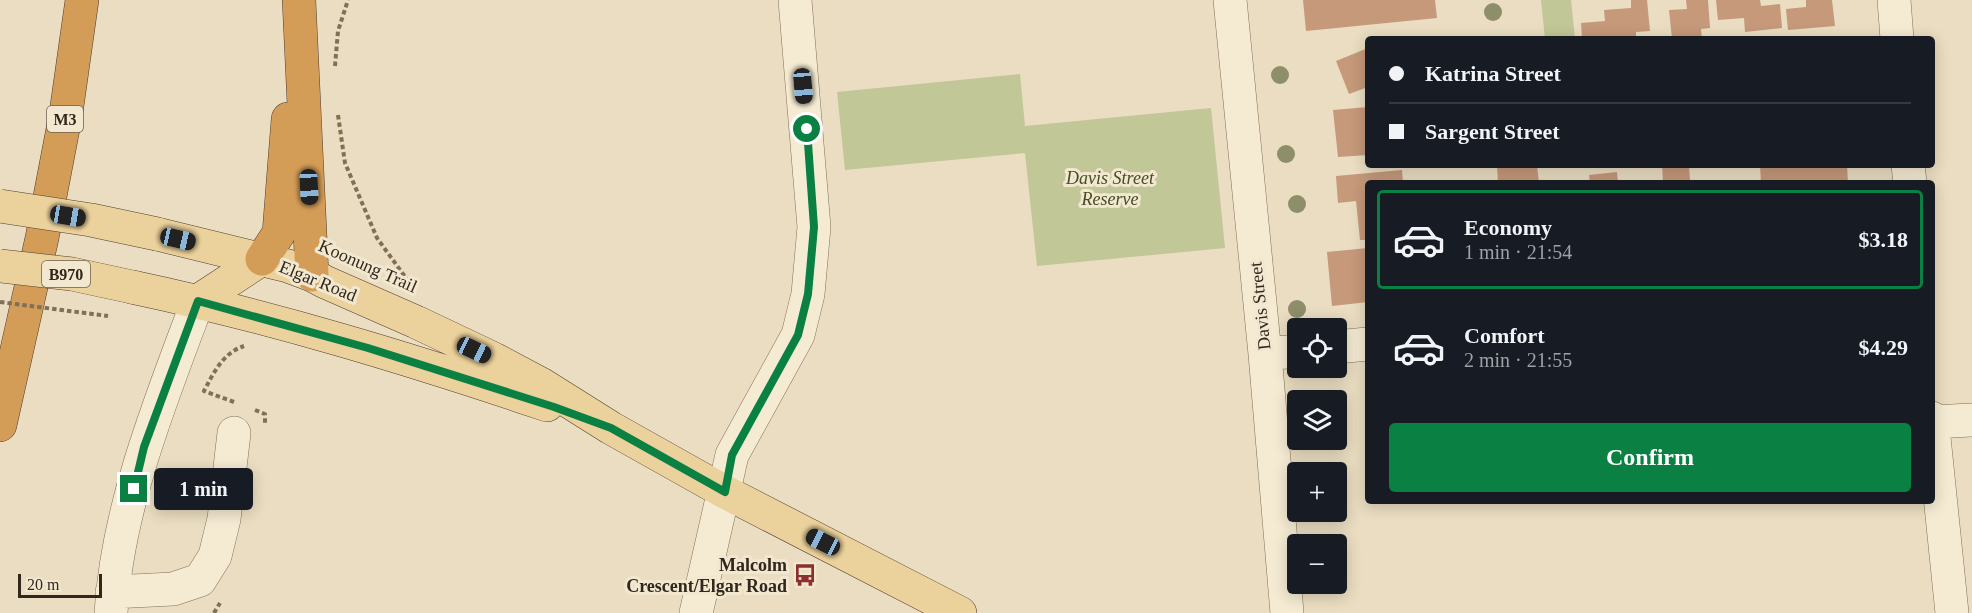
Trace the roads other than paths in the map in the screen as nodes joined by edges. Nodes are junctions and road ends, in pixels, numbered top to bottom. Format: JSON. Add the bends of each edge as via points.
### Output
{"nodes":[{"id":1,"x":82,"y":0,"type":"edge"},
{"id":2,"x":297,"y":0,"type":"edge"},
{"id":3,"x":795,"y":0,"type":"edge"},
{"id":4,"x":1230,"y":0,"type":"edge"},
{"id":5,"x":1894,"y":0,"type":"edge"},
{"id":6,"x":1897,"y":36,"type":"edge"},
{"id":7,"x":0,"y":206,"type":"edge"},
{"id":8,"x":262,"y":259,"type":"junction"},
{"id":9,"x":0,"y":266,"type":"edge"},
{"id":10,"x":312,"y":275,"type":"junction"},
{"id":11,"x":198,"y":301,"type":"junction"},
{"id":12,"x":1365,"y":344,"type":"edge"},
{"id":13,"x":1347,"y":346,"type":"edge"},
{"id":14,"x":1287,"y":352,"type":"edge"},
{"id":15,"x":1265,"y":354,"type":"junction"},
{"id":16,"x":1935,"y":420,"type":"edge"},
{"id":17,"x":1972,"y":420,"type":"edge"},
{"id":18,"x":0,"y":425,"type":"edge"},
{"id":19,"x":611,"y":428,"type":"junction"},
{"id":20,"x":234,"y":433,"type":"dead end"},
{"id":21,"x":1935,"y":449,"type":"edge"},
{"id":22,"x":725,"y":492,"type":"junction"},
{"id":23,"x":112,"y":603,"type":"edge"},
{"id":24,"x":696,"y":613,"type":"edge"},
{"id":25,"x":960,"y":613,"type":"edge"},
{"id":26,"x":1287,"y":613,"type":"edge"},
{"id":27,"x":1952,"y":613,"type":"edge"}],
"edges":[{"from":1,"to":18,"type":"highway","number":"M3","via":[[42,238]]},
{"from":2,"to":8,"type":"highway","via":[[282,213],[276,240]]},
{"from":2,"to":10,"type":"highway"},
{"from":3,"to":22,"type":"street","via":[[814,227],[808,294],[798,335],[732,455]]},
{"from":4,"to":15,"type":"street","name":"Davis Street"},
{"from":5,"to":6,"type":"street"},
{"from":7,"to":8,"type":"main road","name":"Elgar Road","number":"B970","bridge":true,"via":[[91,220]]},
{"from":8,"to":10,"type":"main road","name":"Elgar Road","number":"B970"},
{"from":8,"to":11,"type":"main road"},
{"from":9,"to":11,"type":"main road","name":"Elgar Road","number":"B970","bridge":true,"via":[[72,274]]},
{"from":10,"to":19,"type":"main road","name":"Elgar Road","number":"B970","via":[[494,359]]},
{"from":11,"to":19,"type":"main road","name":"Elgar Road","number":"B970","via":[[368,348]]},
{"from":11,"to":23,"type":"street","via":[[144,447]]},
{"from":12,"to":13,"type":"street"},
{"from":14,"to":15,"type":"street"},
{"from":15,"to":26,"type":"street","name":"Davis Street"},
{"from":16,"to":17,"type":"street"},
{"from":19,"to":22,"type":"main road","name":"Elgar Road","number":"B970"},
{"from":20,"to":23,"type":"street","via":[[222,528],[215,556],[200,580]]},
{"from":21,"to":27,"type":"street"},
{"from":22,"to":24,"type":"street"},
{"from":22,"to":25,"type":"main road","name":"Elgar Road","number":"B970"}]}
